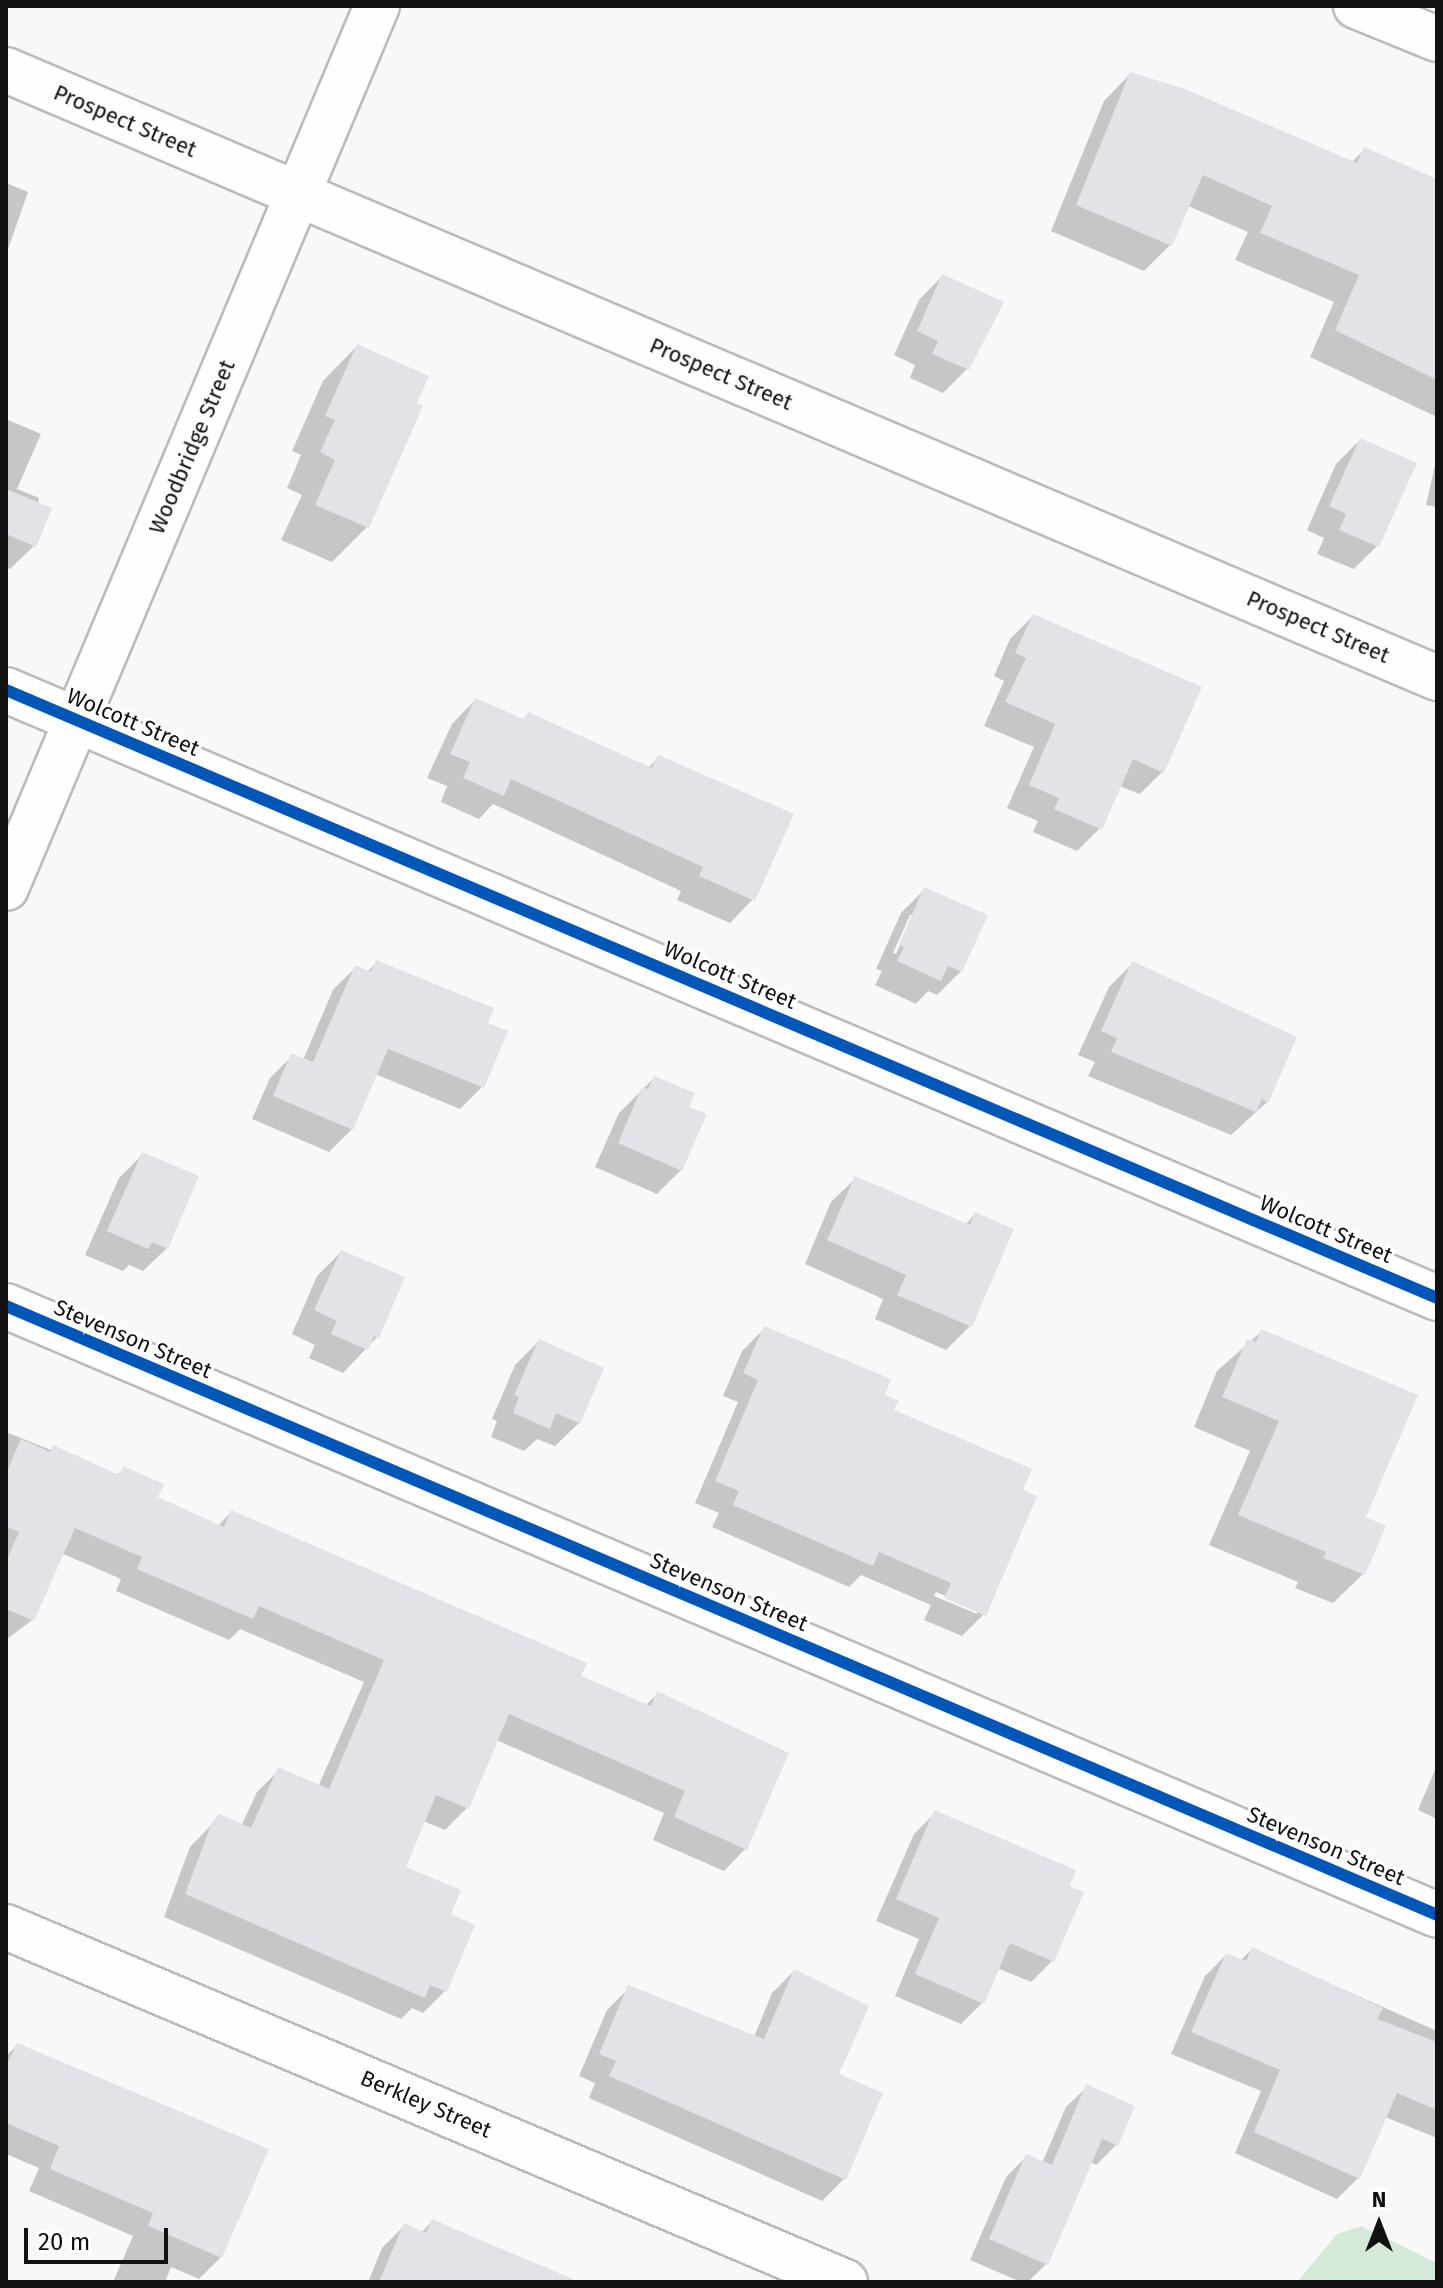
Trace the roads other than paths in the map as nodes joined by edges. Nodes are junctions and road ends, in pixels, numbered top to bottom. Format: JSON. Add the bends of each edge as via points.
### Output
{"nodes":[{"id":1,"x":377,"y":6,"type":"edge"},
{"id":2,"x":1356,"y":6,"type":"edge"},
{"id":3,"x":1437,"y":39,"type":"edge"},
{"id":4,"x":6,"y":70,"type":"edge"},
{"id":5,"x":298,"y":194,"type":"junction"},
{"id":6,"x":1437,"y":678,"type":"edge"},
{"id":7,"x":6,"y":690,"type":"edge"},
{"id":8,"x":77,"y":721,"type":"junction"},
{"id":9,"x":6,"y":888,"type":"edge"},
{"id":10,"x":1437,"y":1298,"type":"edge"},
{"id":11,"x":6,"y":1306,"type":"edge"},
{"id":12,"x":1437,"y":1915,"type":"edge"},
{"id":13,"x":6,"y":1927,"type":"edge"},
{"id":14,"x":845,"y":2282,"type":"edge"}],
"edges":[{"from":1,"to":5,"type":"street","name":"Woodbridge Street"},
{"from":2,"to":3,"type":"street"},
{"from":4,"to":5,"type":"street","name":"Prospect Street"},
{"from":5,"to":6,"type":"street","name":"Prospect Street"},
{"from":5,"to":8,"type":"street","name":"Woodbridge Street"},
{"from":7,"to":8,"type":"street","name":"Wolcott Street"},
{"from":8,"to":9,"type":"street","name":"Woodbridge Street"},
{"from":8,"to":10,"type":"street","name":"Wolcott Street"},
{"from":11,"to":12,"type":"street","name":"Stevenson Street"},
{"from":13,"to":14,"type":"street","name":"Berkley Street"}]}
